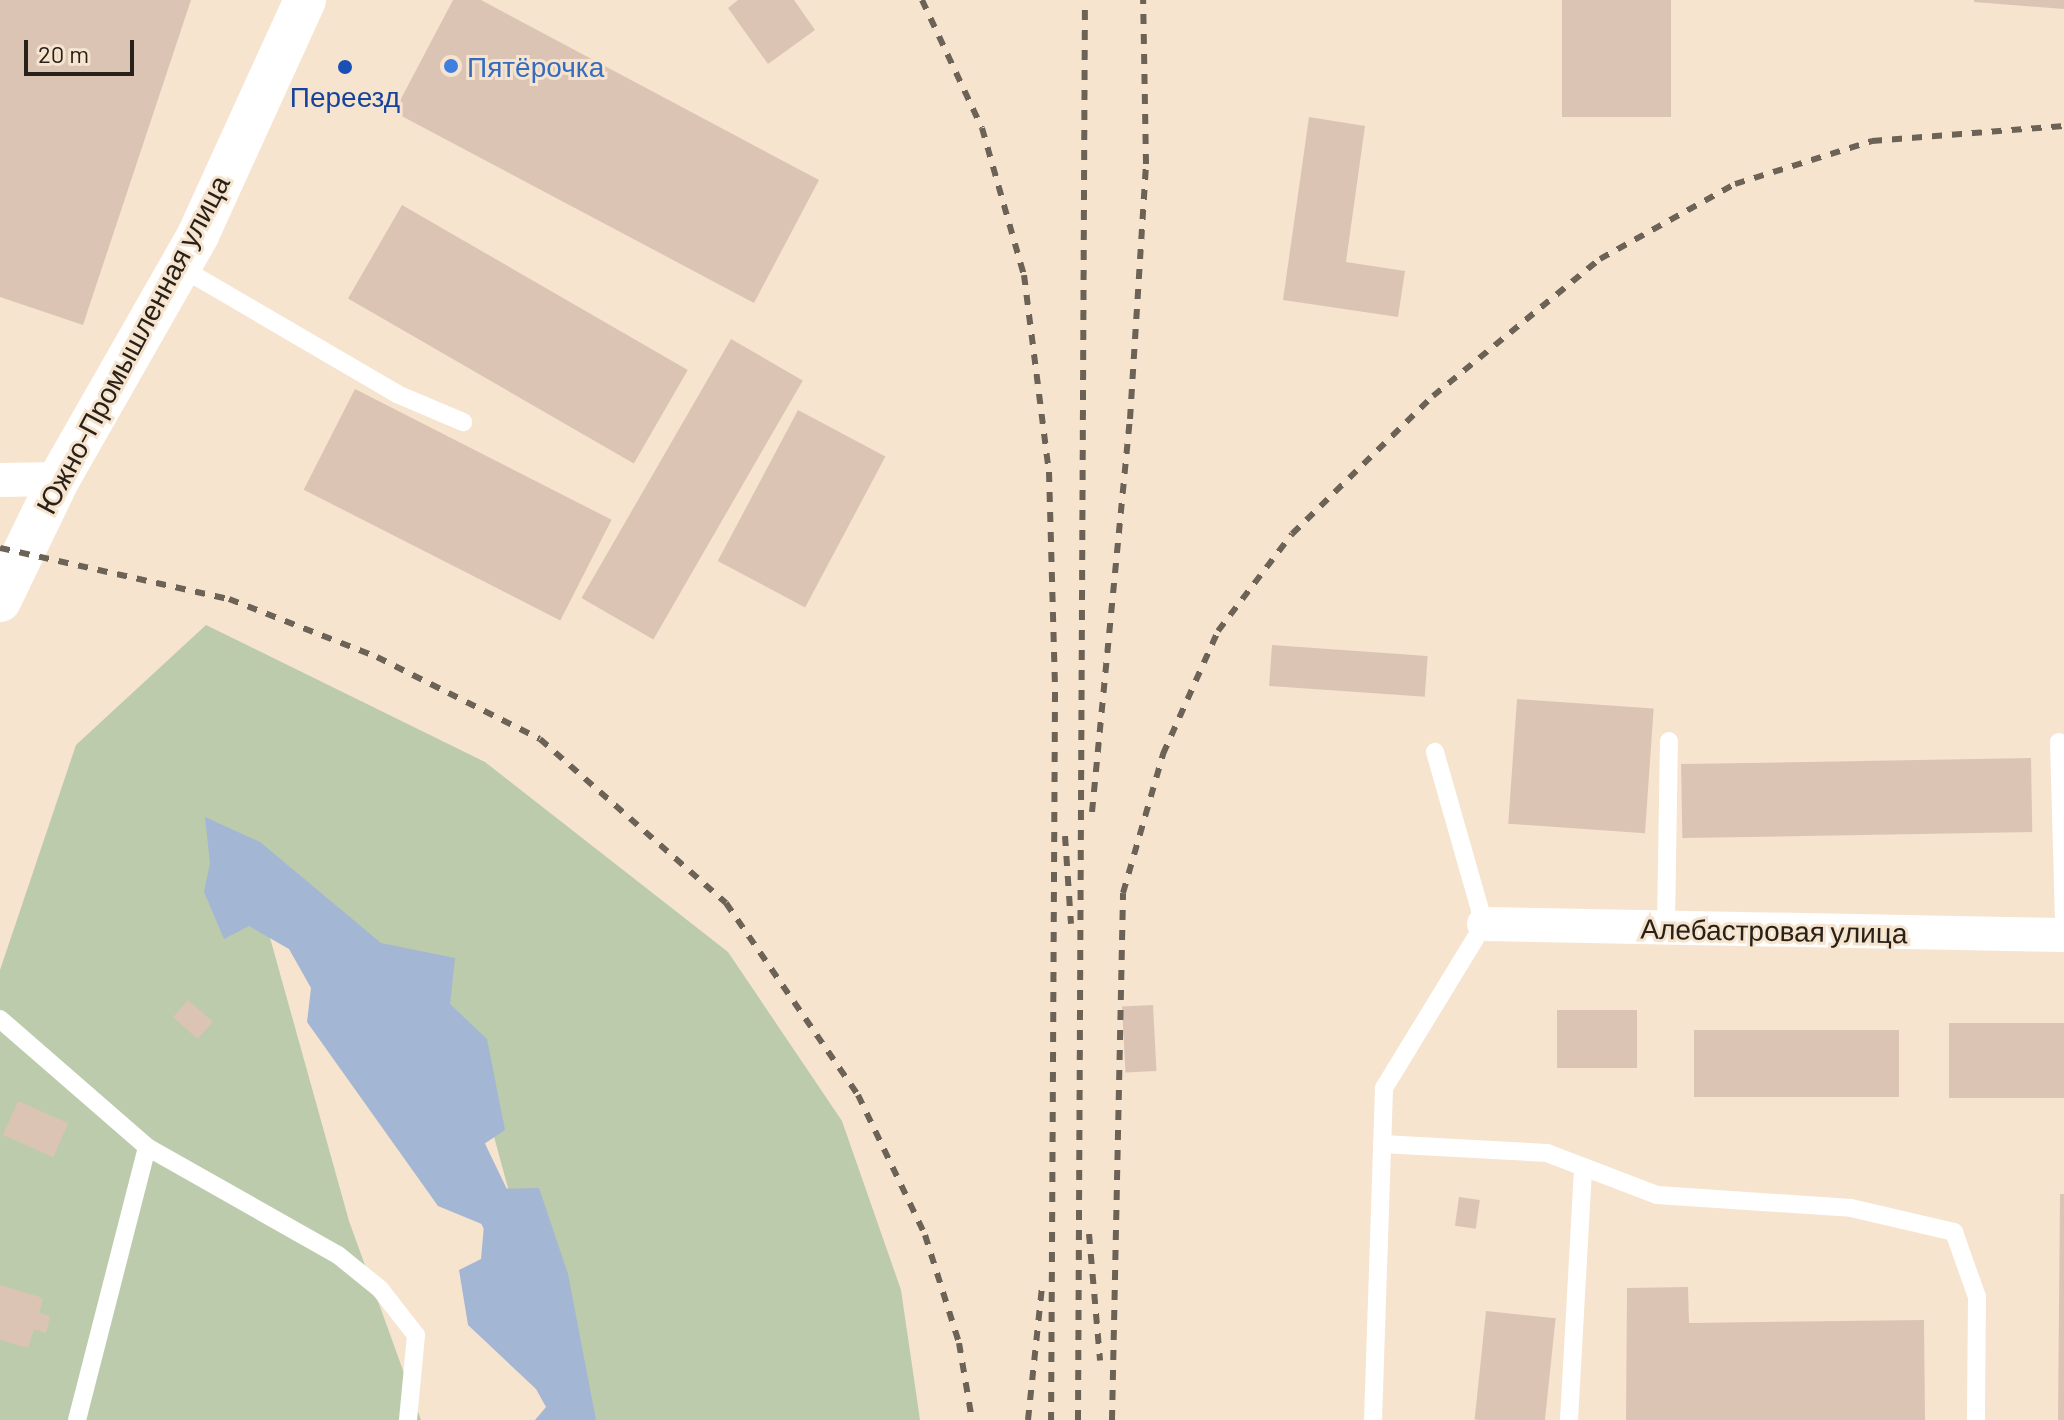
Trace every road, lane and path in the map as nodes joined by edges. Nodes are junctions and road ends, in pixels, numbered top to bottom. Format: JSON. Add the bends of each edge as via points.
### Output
{"nodes":[{"id":1,"x":305,"y":0,"type":"edge"},
{"id":2,"x":180,"y":267,"type":"junction"},
{"id":3,"x":463,"y":422,"type":"dead end"},
{"id":4,"x":59,"y":479,"type":"junction"},
{"id":5,"x":0,"y":480,"type":"edge"},
{"id":6,"x":0,"y":601,"type":"edge"},
{"id":7,"x":1669,"y":741,"type":"dead end"},
{"id":8,"x":2059,"y":742,"type":"dead end"},
{"id":9,"x":1435,"y":752,"type":"dead end"},
{"id":10,"x":2064,"y":919,"type":"edge"},
{"id":11,"x":1484,"y":924,"type":"junction"},
{"id":12,"x":1666,"y":927,"type":"junction"},
{"id":13,"x":2064,"y":935,"type":"edge"},
{"id":14,"x":0,"y":1019,"type":"edge"},
{"id":15,"x":1382,"y":1144,"type":"junction"},
{"id":16,"x":147,"y":1147,"type":"junction"},
{"id":17,"x":1583,"y":1168,"type":"junction"},
{"id":18,"x":77,"y":1420,"type":"edge"},
{"id":19,"x":408,"y":1420,"type":"edge"},
{"id":20,"x":1373,"y":1420,"type":"edge"},
{"id":21,"x":1569,"y":1420,"type":"edge"},
{"id":22,"x":1976,"y":1420,"type":"edge"}],
"edges":[{"from":1,"to":2,"type":"street","name":"Южно-Промышленная улица"},
{"from":2,"to":3,"type":"lane","via":[[397,394]]},
{"from":2,"to":4,"type":"street","name":"Южно-Промышленная улица"},
{"from":4,"to":5,"type":"street"},
{"from":4,"to":6,"type":"street","name":"Южно-Промышленная улица"},
{"from":7,"to":12,"type":"lane"},
{"from":8,"to":10,"type":"lane"},
{"from":9,"to":11,"type":"lane"},
{"from":11,"to":12,"type":"street","name":"Алебастровая улица"},
{"from":11,"to":15,"type":"lane","via":[[1384,1088]]},
{"from":12,"to":13,"type":"street","name":"Алебастровая улица"},
{"from":14,"to":16,"type":"lane"},
{"from":15,"to":17,"type":"lane","via":[[1521,1150]]},
{"from":15,"to":20,"type":"lane"},
{"from":16,"to":18,"type":"lane"},
{"from":16,"to":19,"type":"lane","via":[[338,1255],[380,1289],[416,1335]]},
{"from":17,"to":21,"type":"lane"},
{"from":17,"to":22,"type":"lane","via":[[1657,1195],[1851,1208],[1954,1232],[1977,1297]]}]}
